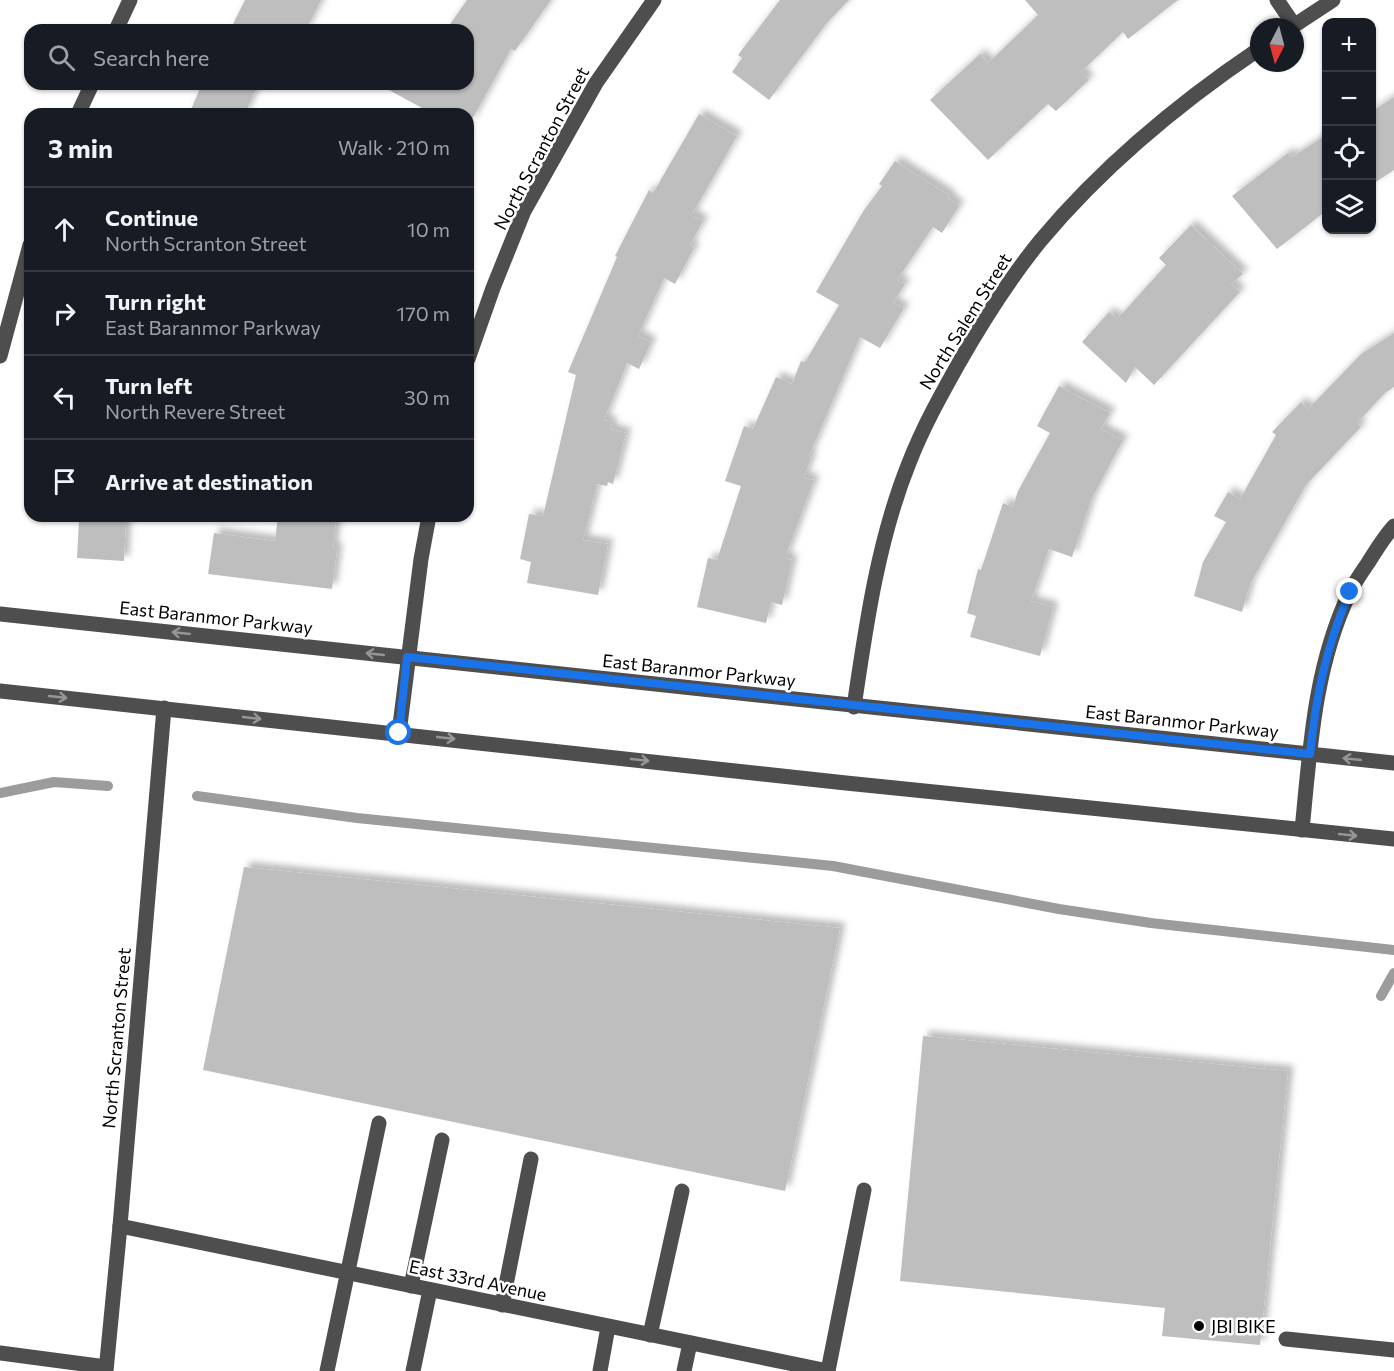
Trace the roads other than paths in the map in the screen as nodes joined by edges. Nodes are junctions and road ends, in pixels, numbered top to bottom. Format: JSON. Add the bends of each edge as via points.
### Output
{"nodes":[{"id":1,"x":130,"y":0,"type":"edge"},
{"id":2,"x":654,"y":0,"type":"edge"},
{"id":3,"x":1277,"y":0,"type":"edge"},
{"id":4,"x":1334,"y":0,"type":"edge"},
{"id":5,"x":1288,"y":18,"type":"edge"},
{"id":6,"x":1304,"y":19,"type":"edge"},
{"id":7,"x":119,"y":24,"type":"edge"},
{"id":8,"x":1250,"y":56,"type":"edge"},
{"id":9,"x":89,"y":90,"type":"edge"},
{"id":10,"x":81,"y":108,"type":"edge"},
{"id":11,"x":24,"y":266,"type":"edge"},
{"id":12,"x":474,"y":341,"type":"edge"},
{"id":13,"x":0,"y":356,"type":"edge"},
{"id":14,"x":428,"y":522,"type":"edge"},
{"id":15,"x":1394,"y":526,"type":"edge"},
{"id":16,"x":0,"y":614,"type":"edge"},
{"id":17,"x":407,"y":657,"type":"junction"},
{"id":18,"x":0,"y":691,"type":"edge"},
{"id":19,"x":854,"y":707,"type":"junction"},
{"id":20,"x":164,"y":708,"type":"junction"},
{"id":21,"x":399,"y":733,"type":"junction"},
{"id":22,"x":1310,"y":754,"type":"junction"},
{"id":23,"x":1394,"y":763,"type":"edge"},
{"id":24,"x":1302,"y":830,"type":"junction"},
{"id":25,"x":1394,"y":839,"type":"edge"},
{"id":26,"x":379,"y":1123,"type":"dead end"},
{"id":27,"x":442,"y":1140,"type":"dead end"},
{"id":28,"x":531,"y":1159,"type":"dead end"},
{"id":29,"x":864,"y":1190,"type":"dead end"},
{"id":30,"x":682,"y":1191,"type":"dead end"},
{"id":31,"x":120,"y":1226,"type":"junction"},
{"id":32,"x":346,"y":1273,"type":"junction"},
{"id":33,"x":411,"y":1286,"type":"junction"},
{"id":34,"x":430,"y":1290,"type":"junction"},
{"id":35,"x":502,"y":1305,"type":"junction"},
{"id":36,"x":608,"y":1327,"type":"junction"},
{"id":37,"x":650,"y":1335,"type":"junction"},
{"id":38,"x":1286,"y":1339,"type":"dead end"},
{"id":39,"x":690,"y":1343,"type":"junction"},
{"id":40,"x":1394,"y":1350,"type":"edge"},
{"id":41,"x":0,"y":1353,"type":"edge"},
{"id":42,"x":106,"y":1369,"type":"edge"},
{"id":43,"x":327,"y":1371,"type":"edge"},
{"id":44,"x":413,"y":1371,"type":"edge"},
{"id":45,"x":600,"y":1371,"type":"edge"},
{"id":46,"x":684,"y":1371,"type":"edge"},
{"id":47,"x":828,"y":1371,"type":"edge"}],
"edges":[{"from":1,"to":7,"type":"street"},
{"from":2,"to":12,"type":"street","name":"North Scranton Street","via":[[596,83],[524,212]]},
{"from":3,"to":5,"type":"street"},
{"from":4,"to":6,"type":"street"},
{"from":8,"to":19,"type":"street","name":"North Salem Street","via":[[1179,107],[1083,193],[1010,280],[980,327],[932,411],[908,464],[864,632]]},
{"from":9,"to":10,"type":"street"},
{"from":11,"to":13,"type":"street"},
{"from":14,"to":17,"type":"street"},
{"from":15,"to":22,"type":"street","via":[[1350,592],[1335,625],[1319,683]]},
{"from":17,"to":16,"type":"street","name":"East Baranmor Parkway","one_way":true},
{"from":17,"to":19,"type":"street","name":"East Baranmor Parkway"},
{"from":17,"to":21,"type":"street"},
{"from":18,"to":20,"type":"street","one_way":true},
{"from":19,"to":22,"type":"street","name":"East Baranmor Parkway"},
{"from":20,"to":21,"type":"street","one_way":true},
{"from":20,"to":31,"type":"street","name":"North Scranton Street"},
{"from":21,"to":24,"type":"street","one_way":true},
{"from":23,"to":22,"type":"street","name":"East Baranmor Parkway","one_way":true},
{"from":22,"to":24,"type":"street"},
{"from":24,"to":25,"type":"street","one_way":true},
{"from":26,"to":32,"type":"street"},
{"from":27,"to":33,"type":"street"},
{"from":28,"to":35,"type":"street"},
{"from":29,"to":47,"type":"street"},
{"from":30,"to":37,"type":"street"},
{"from":31,"to":32,"type":"street","name":"East 33rd Avenue"},
{"from":31,"to":42,"type":"street","name":"North Scranton Street"},
{"from":32,"to":33,"type":"street","name":"East 33rd Avenue"},
{"from":32,"to":43,"type":"street"},
{"from":33,"to":34,"type":"street","name":"East 33rd Avenue"},
{"from":34,"to":35,"type":"street","name":"East 33rd Avenue"},
{"from":34,"to":44,"type":"street"},
{"from":35,"to":36,"type":"street","name":"East 33rd Avenue"},
{"from":36,"to":37,"type":"street","name":"East 33rd Avenue"},
{"from":36,"to":45,"type":"street"},
{"from":37,"to":39,"type":"street","name":"East 33rd Avenue"},
{"from":38,"to":40,"type":"street"},
{"from":39,"to":46,"type":"street"},
{"from":39,"to":47,"type":"street","name":"East 33rd Avenue"},
{"from":41,"to":42,"type":"street"}]}
